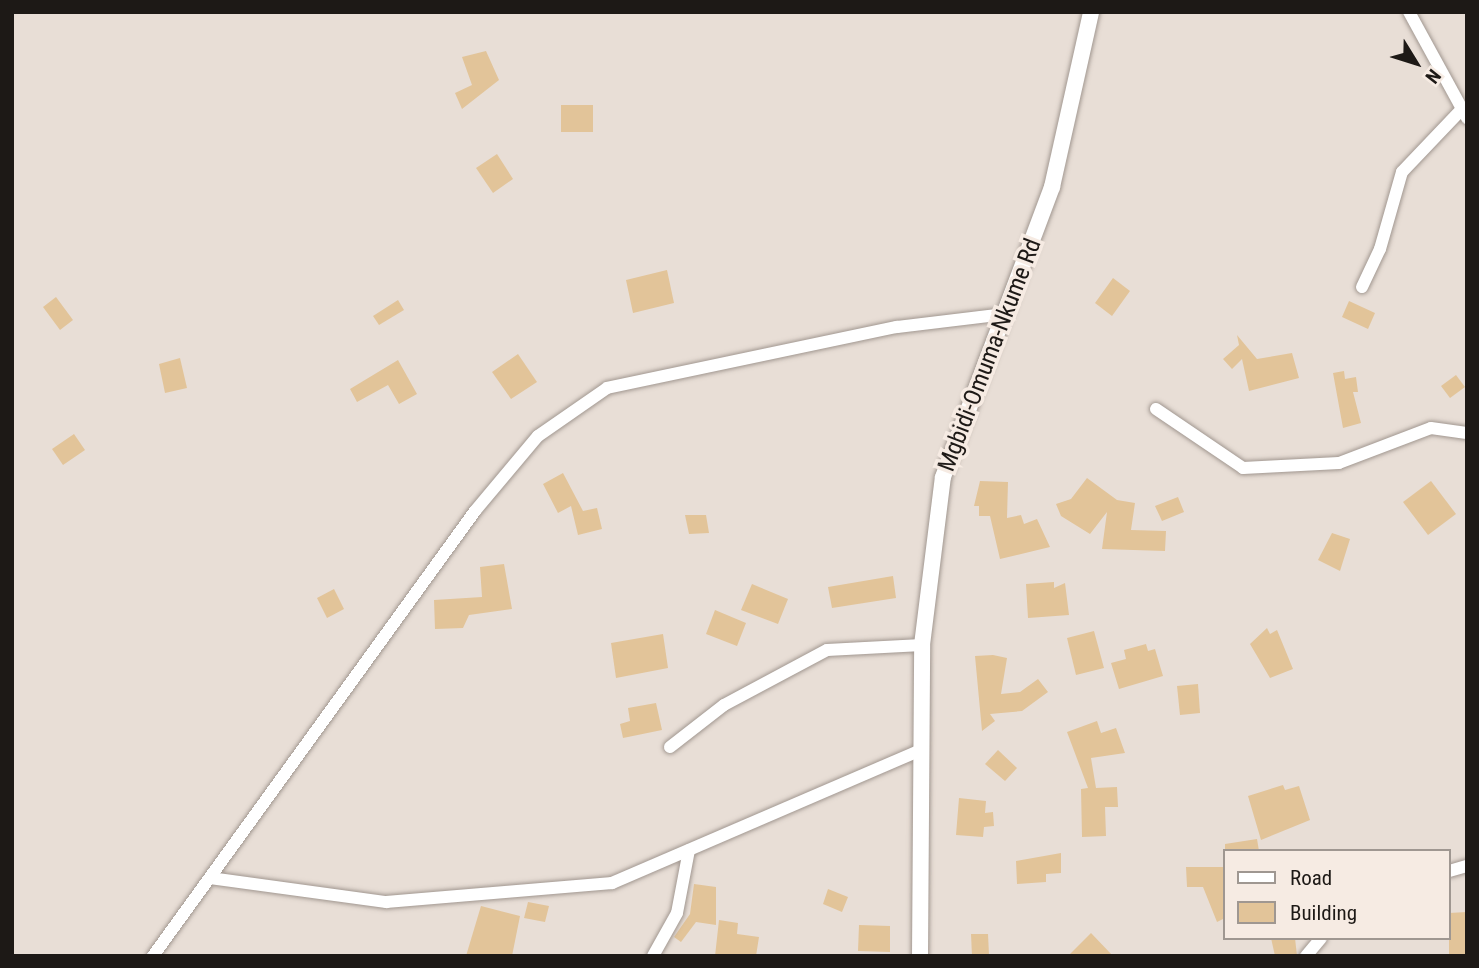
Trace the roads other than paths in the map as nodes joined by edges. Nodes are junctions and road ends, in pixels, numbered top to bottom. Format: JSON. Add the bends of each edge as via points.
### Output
{"nodes":[{"id":1,"x":1091,"y":12,"type":"edge"},
{"id":2,"x":1409,"y":12,"type":"edge"},
{"id":3,"x":1464,"y":113,"type":"edge"},
{"id":4,"x":1362,"y":287,"type":"dead end"},
{"id":5,"x":1005,"y":314,"type":"junction"},
{"id":6,"x":1156,"y":409,"type":"dead end"},
{"id":7,"x":1467,"y":433,"type":"edge"},
{"id":8,"x":922,"y":645,"type":"junction"},
{"id":9,"x":670,"y":747,"type":"dead end"},
{"id":10,"x":921,"y":750,"type":"junction"},
{"id":11,"x":689,"y":850,"type":"junction"},
{"id":12,"x":210,"y":878,"type":"junction"},
{"id":13,"x":1319,"y":940,"type":"edge"},
{"id":14,"x":153,"y":956,"type":"edge"},
{"id":15,"x":653,"y":956,"type":"edge"},
{"id":16,"x":920,"y":956,"type":"edge"},
{"id":17,"x":1306,"y":956,"type":"edge"}],
"edges":[{"from":1,"to":5,"type":"street","name":"Mgbidi-Omuma-Nkume Rd","via":[[1052,187]]},
{"from":2,"to":3,"type":"street"},
{"from":3,"to":4,"type":"street","via":[[1402,172],[1380,249]]},
{"from":5,"to":8,"type":"street","name":"Mgbidi-Omuma-Nkume Rd","via":[[943,477]]},
{"from":5,"to":12,"type":"street","via":[[897,327],[607,388],[538,436],[475,511]]},
{"from":6,"to":7,"type":"street","via":[[1243,468],[1339,463],[1431,428]]},
{"from":8,"to":9,"type":"street","via":[[827,650],[724,705]]},
{"from":8,"to":10,"type":"street","name":"Mgbidi-Omuma-Nkume Rd"},
{"from":10,"to":11,"type":"street"},
{"from":10,"to":16,"type":"street","name":"Mgbidi-Omuma-Nkume Rd"},
{"from":11,"to":12,"type":"street","via":[[612,884],[386,902]]},
{"from":11,"to":15,"type":"street","via":[[677,913]]},
{"from":12,"to":14,"type":"street"},
{"from":13,"to":17,"type":"street"}]}
